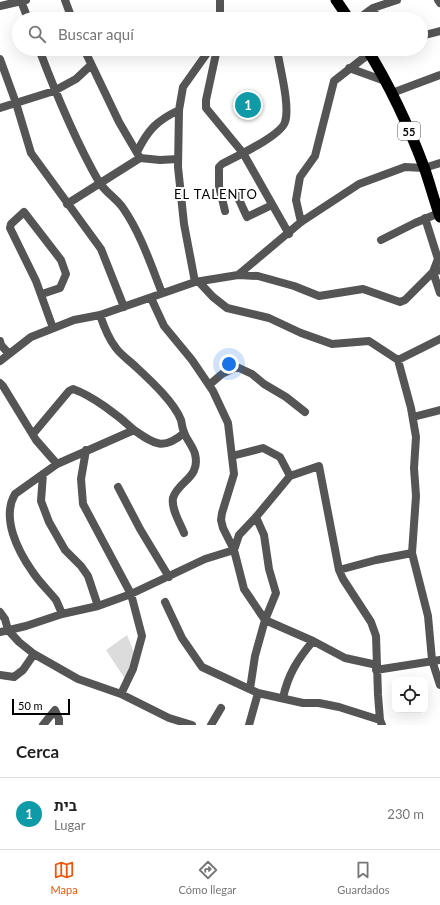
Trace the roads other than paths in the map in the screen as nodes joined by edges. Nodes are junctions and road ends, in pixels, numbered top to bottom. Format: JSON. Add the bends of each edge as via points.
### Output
{"nodes":[{"id":1,"x":64,"y":0,"type":"edge"},
{"id":2,"x":220,"y":0,"type":"edge"},
{"id":3,"x":336,"y":0,"type":"edge"},
{"id":4,"x":397,"y":0,"type":"edge"},
{"id":5,"x":438,"y":0,"type":"edge"},
{"id":6,"x":24,"y":1,"type":"edge"},
{"id":7,"x":440,"y":3,"type":"edge"},
{"id":8,"x":0,"y":6,"type":"edge"},
{"id":9,"x":373,"y":8,"type":"junction"},
{"id":10,"x":26,"y":12,"type":"edge"},
{"id":11,"x":69,"y":12,"type":"edge"},
{"id":12,"x":220,"y":12,"type":"edge"},
{"id":13,"x":344,"y":12,"type":"edge"},
{"id":14,"x":368,"y":12,"type":"edge"},
{"id":15,"x":374,"y":12,"type":"edge"},
{"id":16,"x":440,"y":31,"type":"edge"},
{"id":17,"x":428,"y":34,"type":"edge"},
{"id":18,"x":42,"y":56,"type":"edge"},
{"id":19,"x":87,"y":56,"type":"edge"},
{"id":20,"x":205,"y":56,"type":"edge"},
{"id":21,"x":215,"y":56,"type":"edge"},
{"id":22,"x":278,"y":56,"type":"edge"},
{"id":23,"x":365,"y":56,"type":"edge"},
{"id":24,"x":375,"y":56,"type":"edge"},
{"id":25,"x":0,"y":60,"type":"edge"},
{"id":26,"x":91,"y":65,"type":"junction"},
{"id":27,"x":350,"y":68,"type":"junction"},
{"id":28,"x":440,"y":75,"type":"edge"},
{"id":29,"x":385,"y":81,"type":"junction"},
{"id":30,"x":54,"y":91,"type":"junction"},
{"id":31,"x":392,"y":93,"type":"junction"},
{"id":32,"x":16,"y":103,"type":"junction"},
{"id":33,"x":0,"y":108,"type":"edge"},
{"id":34,"x":179,"y":110,"type":"junction"},
{"id":35,"x":243,"y":153,"type":"junction"},
{"id":36,"x":138,"y":155,"type":"junction"},
{"id":37,"x":178,"y":159,"type":"junction"},
{"id":38,"x":440,"y":163,"type":"edge"},
{"id":39,"x":424,"y":168,"type":"junction"},
{"id":40,"x":100,"y":184,"type":"junction"},
{"id":41,"x":222,"y":197,"type":"junction"},
{"id":42,"x":67,"y":204,"type":"junction"},
{"id":43,"x":272,"y":205,"type":"junction"},
{"id":44,"x":225,"y":211,"type":"dead end"},
{"id":45,"x":439,"y":215,"type":"edge"},
{"id":46,"x":425,"y":218,"type":"junction"},
{"id":47,"x":301,"y":222,"type":"junction"},
{"id":48,"x":289,"y":234,"type":"junction"},
{"id":49,"x":380,"y":240,"type":"dead end"},
{"id":50,"x":437,"y":271,"type":"edge"},
{"id":51,"x":238,"y":275,"type":"junction"},
{"id":52,"x":197,"y":282,"type":"junction"},
{"id":53,"x":162,"y":293,"type":"junction"},
{"id":54,"x":440,"y":293,"type":"edge"},
{"id":55,"x":42,"y":294,"type":"junction"},
{"id":56,"x":151,"y":298,"type":"junction"},
{"id":57,"x":124,"y":307,"type":"junction"},
{"id":58,"x":100,"y":315,"type":"junction"},
{"id":59,"x":53,"y":328,"type":"junction"},
{"id":60,"x":440,"y":340,"type":"edge"},
{"id":61,"x":0,"y":341,"type":"edge"},
{"id":62,"x":9,"y":354,"type":"junction"},
{"id":63,"x":398,"y":360,"type":"junction"},
{"id":64,"x":0,"y":361,"type":"edge"},
{"id":65,"x":0,"y":383,"type":"edge"},
{"id":66,"x":209,"y":385,"type":"junction"},
{"id":67,"x":440,"y":410,"type":"edge"},
{"id":68,"x":306,"y":412,"type":"dead end"},
{"id":69,"x":413,"y":417,"type":"junction"},
{"id":70,"x":134,"y":430,"type":"junction"},
{"id":71,"x":184,"y":433,"type":"junction"},
{"id":72,"x":33,"y":434,"type":"junction"},
{"id":73,"x":86,"y":450,"type":"junction"},
{"id":74,"x":232,"y":456,"type":"junction"},
{"id":75,"x":57,"y":464,"type":"junction"},
{"id":76,"x":43,"y":474,"type":"junction"},
{"id":77,"x":290,"y":476,"type":"junction"},
{"id":78,"x":118,"y":487,"type":"dead end"},
{"id":79,"x":256,"y":517,"type":"junction"},
{"id":80,"x":184,"y":533,"type":"dead end"},
{"id":81,"x":234,"y":550,"type":"junction"},
{"id":82,"x":412,"y":553,"type":"junction"},
{"id":83,"x":339,"y":570,"type":"junction"},
{"id":84,"x":168,"y":578,"type":"junction"},
{"id":85,"x":131,"y":594,"type":"junction"},
{"id":86,"x":165,"y":602,"type":"dead end"},
{"id":87,"x":98,"y":606,"type":"junction"},
{"id":88,"x":0,"y":612,"type":"edge"},
{"id":89,"x":62,"y":614,"type":"junction"},
{"id":90,"x":265,"y":620,"type":"junction"},
{"id":91,"x":4,"y":631,"type":"edge"},
{"id":92,"x":313,"y":640,"type":"junction"},
{"id":93,"x":34,"y":654,"type":"junction"},
{"id":94,"x":436,"y":660,"type":"edge"},
{"id":95,"x":376,"y":668,"type":"junction"},
{"id":96,"x":0,"y":675,"type":"edge"},
{"id":97,"x":440,"y":685,"type":"edge"},
{"id":98,"x":250,"y":689,"type":"junction"},
{"id":99,"x":258,"y":693,"type":"junction"},
{"id":100,"x":121,"y":694,"type":"junction"},
{"id":101,"x":283,"y":698,"type":"junction"},
{"id":102,"x":221,"y":708,"type":"dead end"},
{"id":103,"x":381,"y":723,"type":"edge"},
{"id":104,"x":43,"y":725,"type":"edge"},
{"id":105,"x":59,"y":725,"type":"edge"},
{"id":106,"x":192,"y":725,"type":"edge"},
{"id":107,"x":211,"y":725,"type":"edge"},
{"id":108,"x":249,"y":725,"type":"edge"}],
"edges":[{"from":1,"to":11,"type":"street"},
{"from":2,"to":12,"type":"street"},
{"from":3,"to":13,"type":"highway"},
{"from":4,"to":9,"type":"street"},
{"from":5,"to":7,"type":"street"},
{"from":6,"to":8,"type":"street"},
{"from":6,"to":10,"type":"street"},
{"from":9,"to":14,"type":"street"},
{"from":9,"to":15,"type":"street"},
{"from":16,"to":17,"type":"street"},
{"from":18,"to":30,"type":"street"},
{"from":19,"to":26,"type":"street"},
{"from":20,"to":34,"type":"street","via":[[183,87]]},
{"from":21,"to":35,"type":"street","via":[[206,108]]},
{"from":22,"to":35,"type":"street","via":[[287,110],[285,123],[279,131]]},
{"from":23,"to":27,"type":"street"},
{"from":24,"to":29,"type":"highway","number":"55"},
{"from":25,"to":32,"type":"street"},
{"from":26,"to":30,"type":"street","via":[[76,79]]},
{"from":26,"to":36,"type":"street"},
{"from":27,"to":29,"type":"street"},
{"from":27,"to":47,"type":"street","via":[[334,81],[315,156],[300,177],[296,200]]},
{"from":28,"to":31,"type":"street"},
{"from":29,"to":31,"type":"highway","number":"55"},
{"from":30,"to":32,"type":"street"},
{"from":30,"to":40,"type":"street"},
{"from":31,"to":39,"type":"highway","number":"55"},
{"from":32,"to":33,"type":"street"},
{"from":32,"to":42,"type":"street","via":[[31,153]]},
{"from":34,"to":36,"type":"street","via":[[165,117],[150,130]]},
{"from":34,"to":37,"type":"street"},
{"from":35,"to":41,"type":"street","via":[[219,167]]},
{"from":35,"to":43,"type":"street"},
{"from":36,"to":37,"type":"street","via":[[160,160]]},
{"from":36,"to":40,"type":"street"},
{"from":37,"to":52,"type":"street","via":[[184,224]]},
{"from":38,"to":39,"type":"street"},
{"from":39,"to":45,"type":"highway","number":"55"},
{"from":39,"to":47,"type":"street","via":[[405,167],[359,184]]},
{"from":40,"to":42,"type":"street"},
{"from":40,"to":53,"type":"street","via":[[123,207],[136,228]]},
{"from":41,"to":43,"type":"street","via":[[236,193],[247,216]]},
{"from":41,"to":44,"type":"street"},
{"from":42,"to":57,"type":"street","via":[[101,249]]},
{"from":43,"to":48,"type":"street"},
{"from":45,"to":46,"type":"street"},
{"from":46,"to":49,"type":"street"},
{"from":46,"to":50,"type":"street","via":[[438,259]]},
{"from":47,"to":48,"type":"street"},
{"from":48,"to":51,"type":"street"},
{"from":50,"to":51,"type":"street","via":[[400,302],[363,289],[319,296],[258,276]]},
{"from":50,"to":54,"type":"street"},
{"from":51,"to":52,"type":"street"},
{"from":52,"to":53,"type":"street"},
{"from":52,"to":63,"type":"street","via":[[227,308],[269,318],[332,344],[369,341]]},
{"from":53,"to":56,"type":"street"},
{"from":55,"to":55,"type":"street","via":[[11,233],[11,224],[24,212],[61,260],[66,274],[60,288]]},
{"from":55,"to":59,"type":"street"},
{"from":56,"to":57,"type":"street"},
{"from":56,"to":66,"type":"street","via":[[164,326]]},
{"from":57,"to":58,"type":"street"},
{"from":58,"to":59,"type":"street","via":[[74,320]]},
{"from":58,"to":71,"type":"street","via":[[116,349],[159,389],[176,411]]},
{"from":59,"to":62,"type":"street","via":[[31,337]]},
{"from":60,"to":63,"type":"street"},
{"from":61,"to":62,"type":"street"},
{"from":62,"to":64,"type":"street"},
{"from":63,"to":69,"type":"street"},
{"from":65,"to":72,"type":"street"},
{"from":66,"to":68,"type":"street","via":[[222,374],[237,367],[252,374]]},
{"from":66,"to":74,"type":"street","via":[[228,423]]},
{"from":67,"to":69,"type":"street"},
{"from":69,"to":82,"type":"street","via":[[416,437],[416,496]]},
{"from":70,"to":71,"type":"street","via":[[150,441],[166,444]]},
{"from":70,"to":72,"type":"street","via":[[82,392],[73,389]]},
{"from":70,"to":73,"type":"street"},
{"from":71,"to":80,"type":"street","via":[[195,453],[196,465],[173,499],[174,509]]},
{"from":72,"to":75,"type":"street"},
{"from":73,"to":75,"type":"street"},
{"from":73,"to":85,"type":"street","via":[[81,478],[83,504]]},
{"from":74,"to":77,"type":"street","via":[[263,448],[280,457]]},
{"from":74,"to":81,"type":"street","via":[[234,474],[221,520]]},
{"from":75,"to":76,"type":"street"},
{"from":76,"to":87,"type":"street","via":[[41,501],[47,517],[65,550],[88,576]]},
{"from":76,"to":89,"type":"street","via":[[15,494],[10,501],[11,527],[18,548],[32,571],[56,601]]},
{"from":77,"to":79,"type":"street"},
{"from":77,"to":83,"type":"street","via":[[319,466]]},
{"from":78,"to":84,"type":"street"},
{"from":79,"to":81,"type":"street","via":[[239,535]]},
{"from":79,"to":90,"type":"street","via":[[264,535],[276,593]]},
{"from":81,"to":84,"type":"street","via":[[205,559]]},
{"from":81,"to":90,"type":"street","via":[[244,590]]},
{"from":82,"to":83,"type":"street"},
{"from":82,"to":94,"type":"street"},
{"from":83,"to":95,"type":"street","via":[[371,622],[376,636]]},
{"from":84,"to":85,"type":"street"},
{"from":85,"to":87,"type":"street"},
{"from":85,"to":100,"type":"street","via":[[142,636],[133,669]]},
{"from":86,"to":98,"type":"street","via":[[182,638],[202,667]]},
{"from":87,"to":89,"type":"street"},
{"from":88,"to":91,"type":"street","via":[[5,619]]},
{"from":89,"to":91,"type":"street"},
{"from":90,"to":92,"type":"street"},
{"from":90,"to":98,"type":"street","via":[[255,656]]},
{"from":91,"to":93,"type":"street"},
{"from":92,"to":95,"type":"street","via":[[345,658]]},
{"from":92,"to":101,"type":"street","via":[[292,668]]},
{"from":93,"to":96,"type":"street","via":[[14,678]]},
{"from":93,"to":100,"type":"street","via":[[78,679]]},
{"from":94,"to":95,"type":"street"},
{"from":94,"to":97,"type":"street"},
{"from":95,"to":103,"type":"street"},
{"from":98,"to":99,"type":"street"},
{"from":99,"to":101,"type":"street"},
{"from":99,"to":108,"type":"street"},
{"from":100,"to":106,"type":"street","via":[[169,718]]},
{"from":101,"to":103,"type":"street","via":[[340,707]]},
{"from":102,"to":107,"type":"street"},
{"from":104,"to":105,"type":"street","via":[[55,710]]}]}
